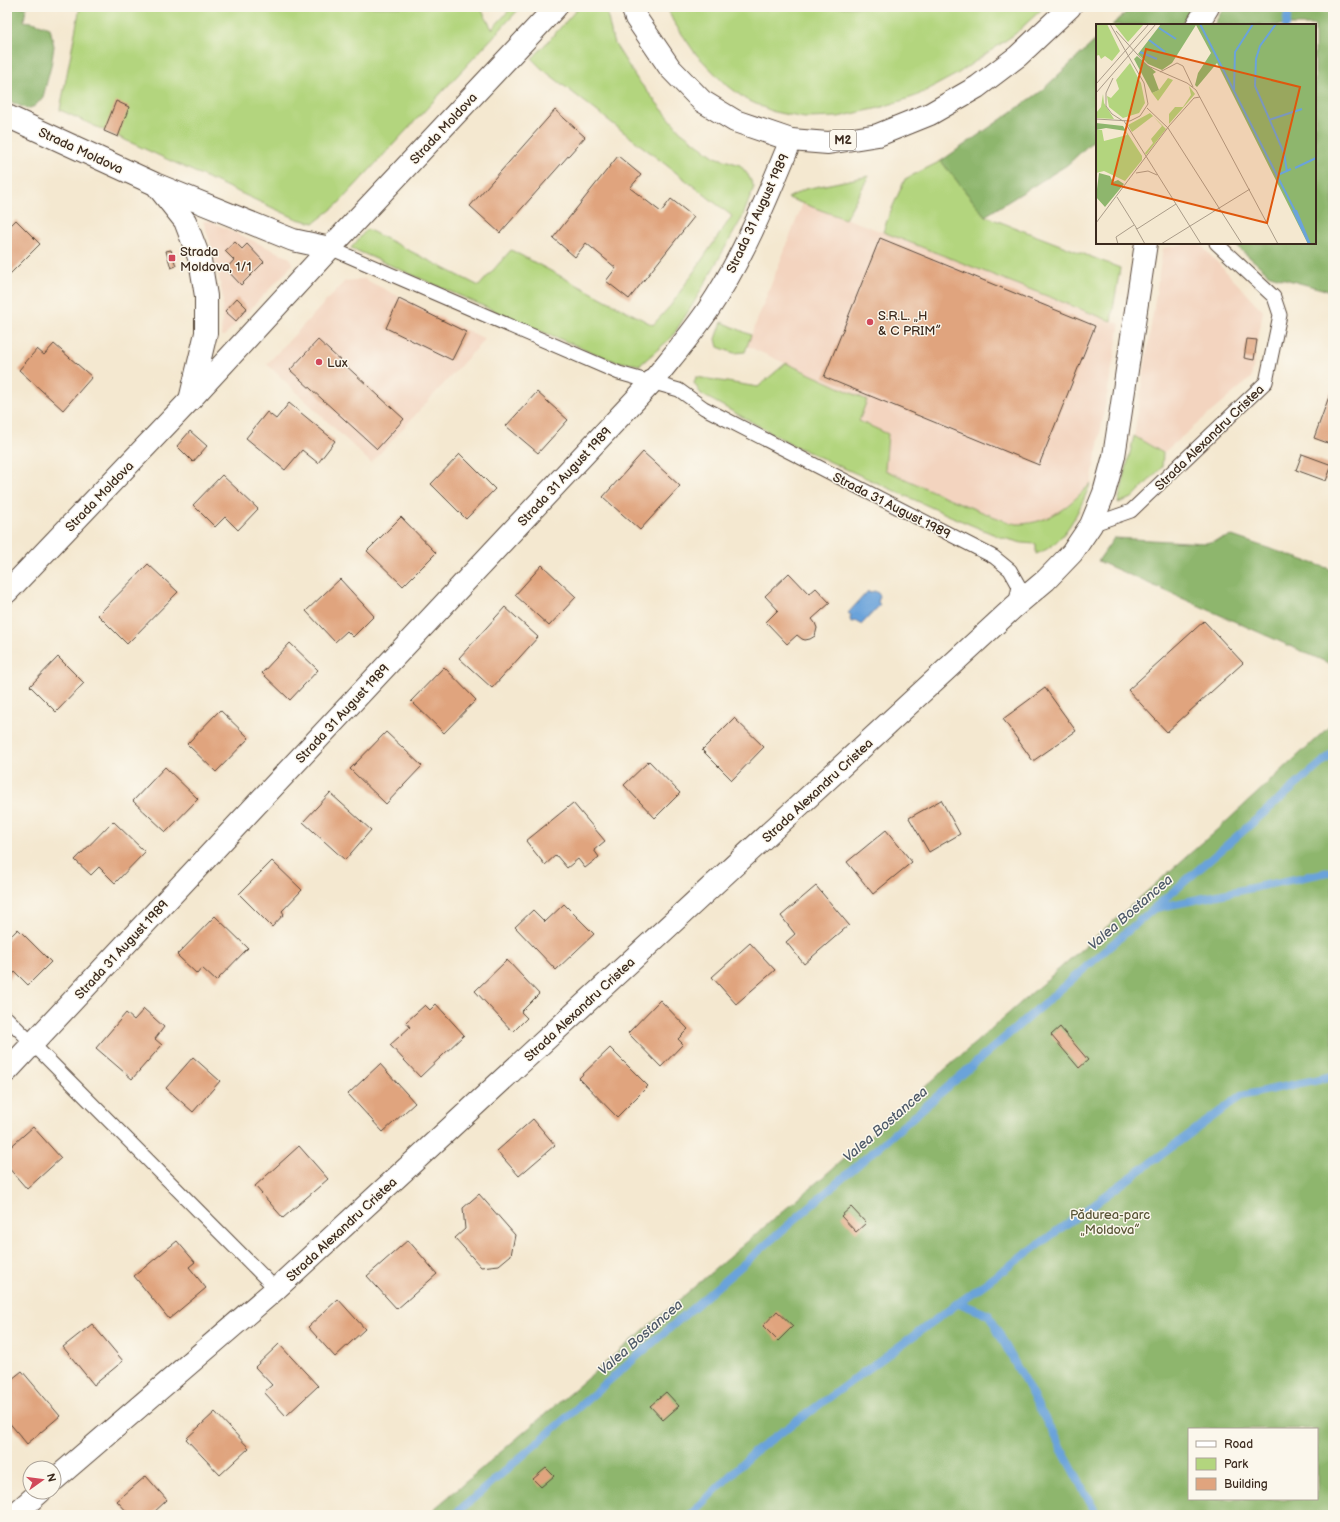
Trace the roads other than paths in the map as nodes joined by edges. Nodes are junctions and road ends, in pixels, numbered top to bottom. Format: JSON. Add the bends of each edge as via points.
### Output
{"nodes":[{"id":1,"x":556,"y":7,"type":"edge"},
{"id":2,"x":632,"y":7,"type":"edge"},
{"id":3,"x":1070,"y":7,"type":"edge"},
{"id":4,"x":1208,"y":7,"type":"edge"},
{"id":5,"x":1198,"y":24,"type":"edge"},
{"id":6,"x":7,"y":116,"type":"edge"},
{"id":7,"x":791,"y":140,"type":"junction"},
{"id":8,"x":155,"y":184,"type":"junction"},
{"id":9,"x":1146,"y":244,"type":"edge"},
{"id":10,"x":1217,"y":244,"type":"edge"},
{"id":11,"x":330,"y":248,"type":"junction"},
{"id":12,"x":652,"y":382,"type":"junction"},
{"id":13,"x":190,"y":400,"type":"junction"},
{"id":14,"x":1091,"y":525,"type":"junction"},
{"id":15,"x":7,"y":592,"type":"edge"},
{"id":16,"x":1014,"y":607,"type":"junction"},
{"id":17,"x":7,"y":1018,"type":"edge"},
{"id":18,"x":33,"y":1043,"type":"junction"},
{"id":19,"x":7,"y":1071,"type":"edge"},
{"id":20,"x":276,"y":1289,"type":"junction"},
{"id":21,"x":62,"y":1473,"type":"edge"},
{"id":22,"x":31,"y":1500,"type":"edge"},
{"id":23,"x":14,"y":1515,"type":"edge"}],
"edges":[{"from":1,"to":11,"type":"main road","name":"Strada Moldova"},
{"from":2,"to":7,"type":"main road","number":"M2","via":[[636,18],[670,68],[702,101],[735,121]]},
{"from":3,"to":7,"type":"main road","number":"M2","via":[[1018,56],[976,87],[930,114],[878,135],[828,143]]},
{"from":4,"to":5,"type":"main road"},
{"from":6,"to":8,"type":"main road","name":"Strada Moldova"},
{"from":7,"to":12,"type":"main road","name":"Strada 31 August 1989","via":[[752,231],[734,265],[708,309]]},
{"from":8,"to":11,"type":"main road","name":"Strada Moldova","via":[[293,240]]},
{"from":8,"to":13,"type":"main road","name":"Strada Moldova","via":[[185,221],[200,260],[206,296],[206,333]]},
{"from":9,"to":14,"type":"main road","name":"Strada Alexandru Cristea","via":[[1114,456],[1104,493]]},
{"from":10,"to":14,"type":"lane","name":"Strada Alexandru Cristea","via":[[1274,297],[1280,315],[1266,382],[1131,511]]},
{"from":11,"to":12,"type":"lane","name":"Strada 31 August 1989","via":[[619,373]]},
{"from":11,"to":13,"type":"main road","name":"Strada Moldova"},
{"from":12,"to":16,"type":"lane","name":"Strada 31 August 1989","via":[[679,390],[704,408],[994,557],[1010,570],[1019,586]]},
{"from":12,"to":18,"type":"main road","name":"Strada 31 August 1989"},
{"from":13,"to":15,"type":"main road","name":"Strada Moldova"},
{"from":14,"to":16,"type":"main road","name":"Strada Alexandru Cristea","via":[[1072,553],[1046,580]]},
{"from":16,"to":20,"type":"main road","name":"Strada Alexandru Cristea"},
{"from":17,"to":18,"type":"lane"},
{"from":18,"to":19,"type":"main road","name":"Strada 31 August 1989"},
{"from":18,"to":20,"type":"lane"},
{"from":20,"to":21,"type":"main road","name":"Strada Alexandru Cristea"},
{"from":22,"to":23,"type":"main road"}]}
